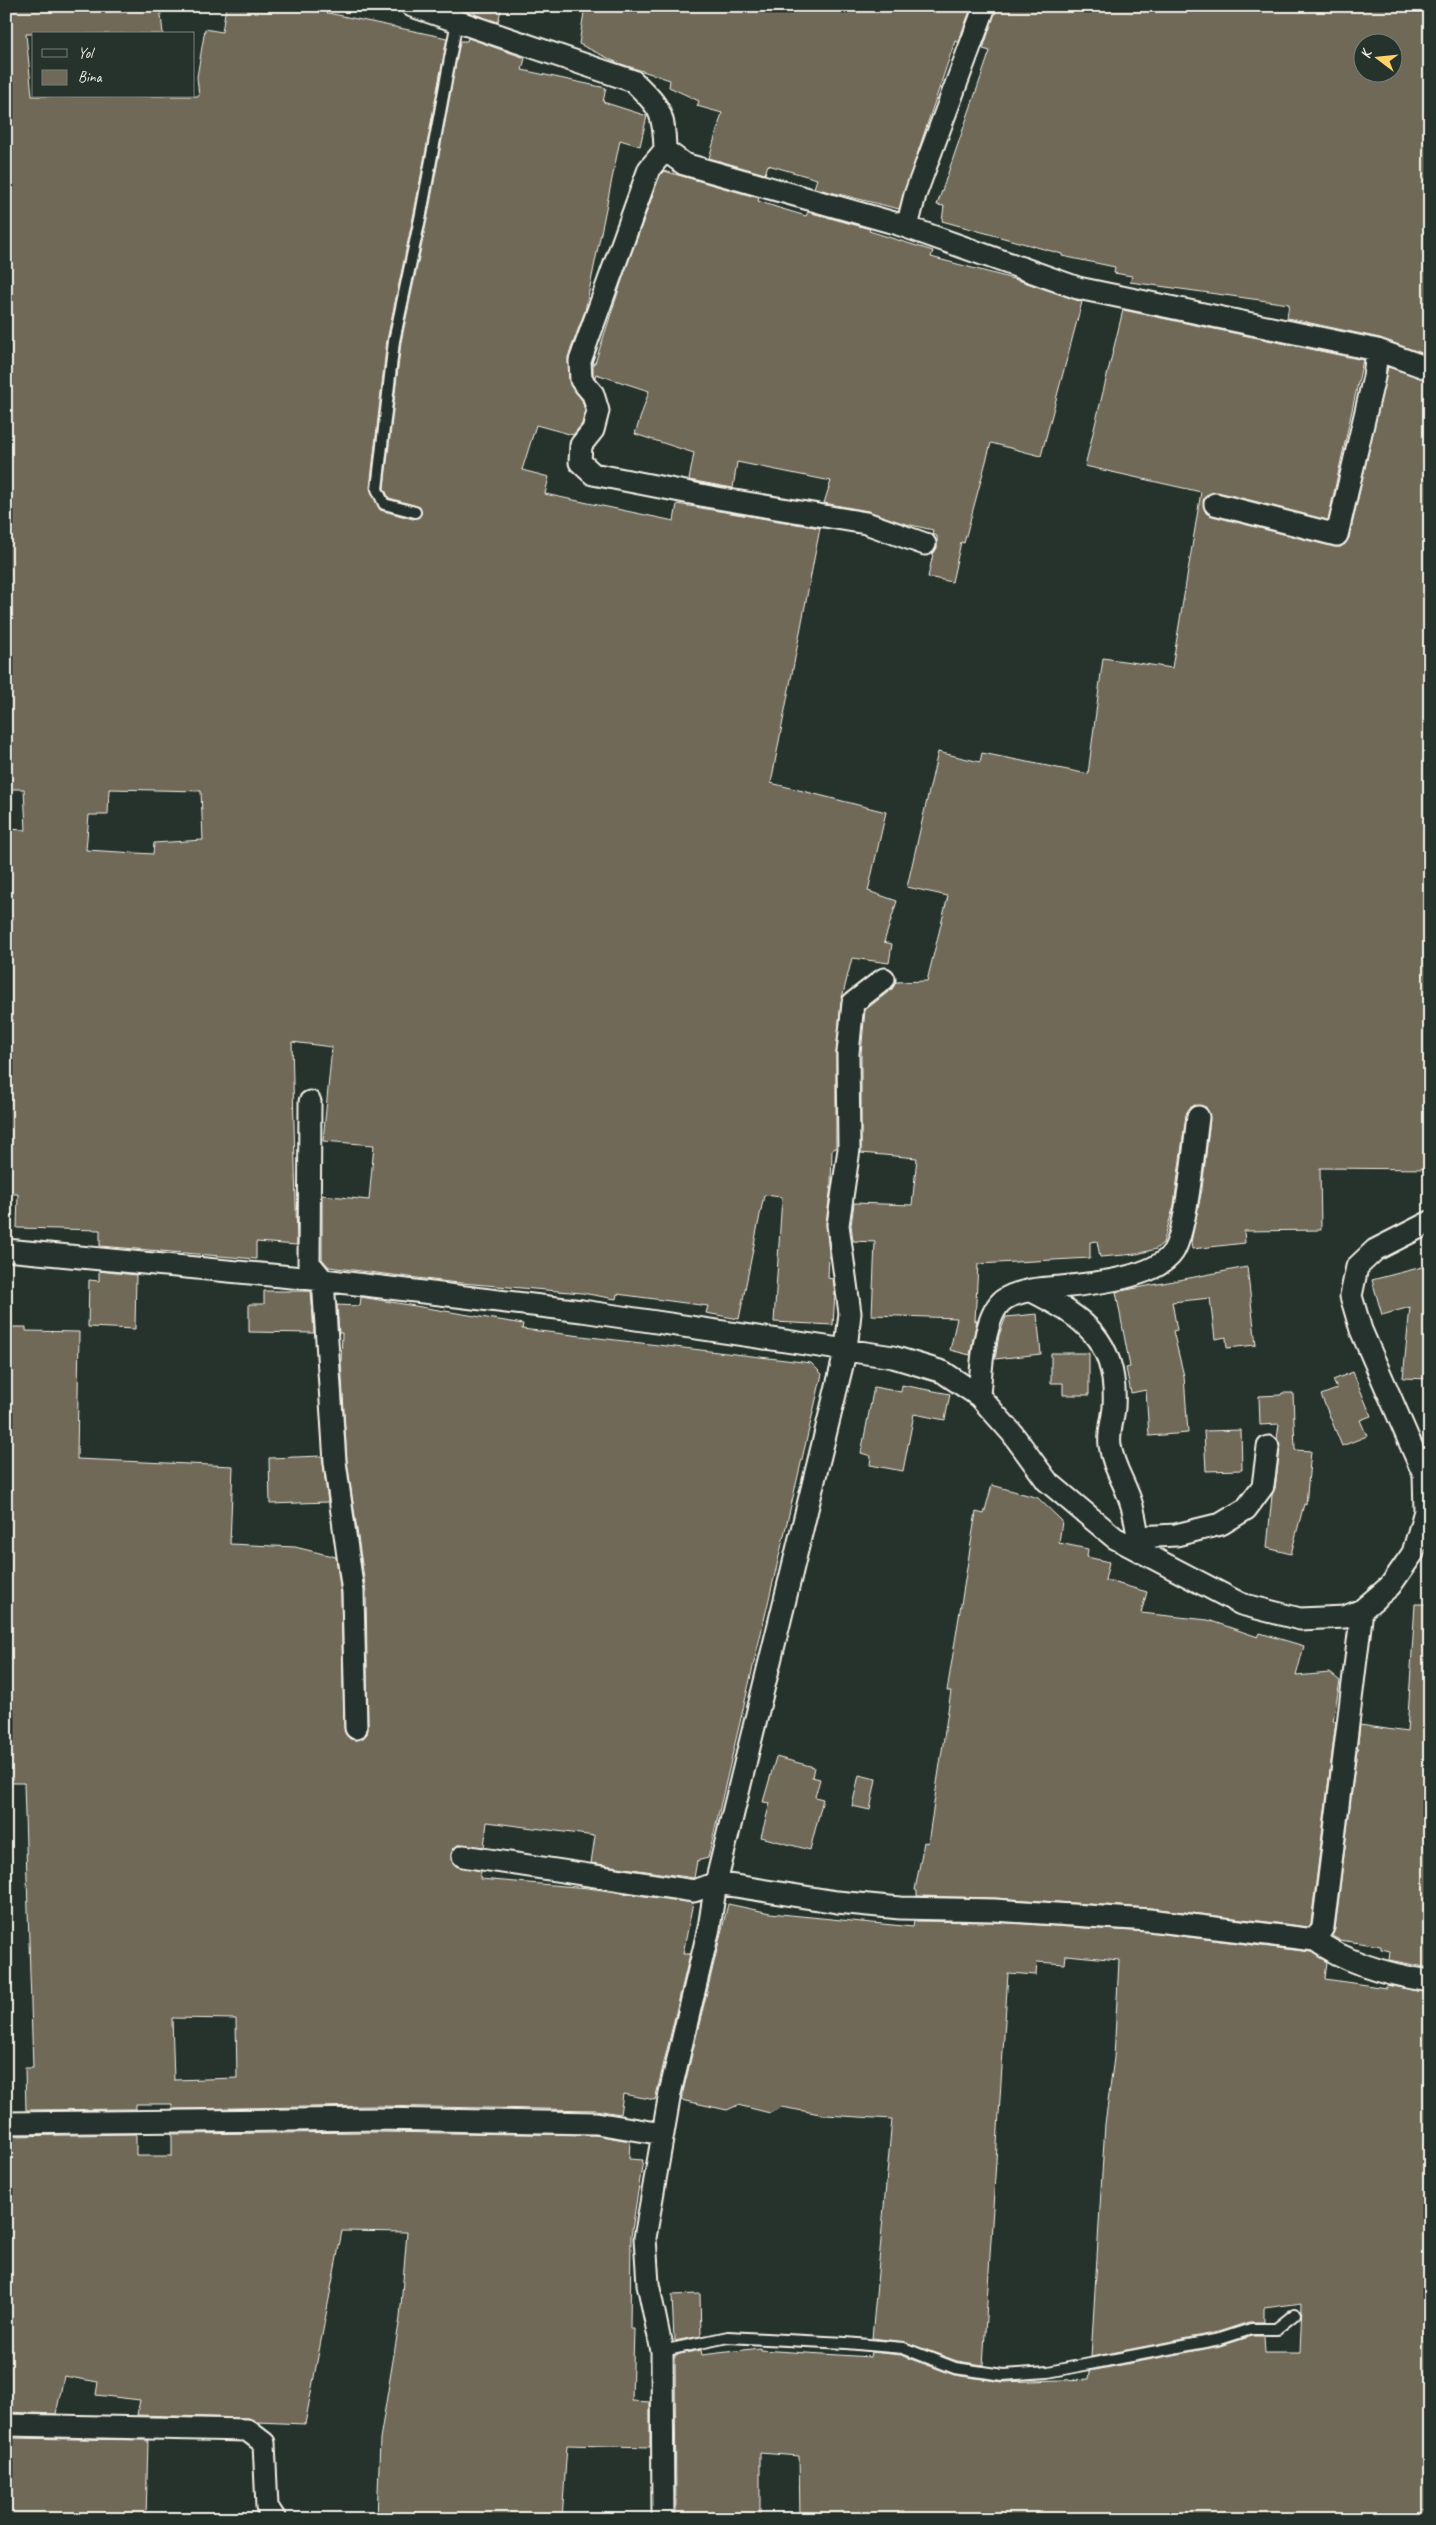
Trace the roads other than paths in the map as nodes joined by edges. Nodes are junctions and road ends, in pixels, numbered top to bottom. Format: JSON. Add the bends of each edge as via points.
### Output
{"nodes":[{"id":1,"x":412,"y":6,"type":"edge"},
{"id":2,"x":985,"y":6,"type":"edge"},
{"id":3,"x":457,"y":21,"type":"junction"},
{"id":4,"x":665,"y":150,"type":"junction"},
{"id":5,"x":907,"y":227,"type":"junction"},
{"id":6,"x":1377,"y":350,"type":"junction"},
{"id":7,"x":1430,"y":369,"type":"edge"},
{"id":8,"x":1215,"y":504,"type":"dead end"},
{"id":9,"x":414,"y":512,"type":"dead end"},
{"id":10,"x":925,"y":544,"type":"dead end"},
{"id":11,"x":884,"y":979,"type":"dead end"},
{"id":12,"x":310,"y":1102,"type":"dead end"},
{"id":13,"x":1198,"y":1117,"type":"dead end"},
{"id":14,"x":1430,"y":1222,"type":"edge"},
{"id":15,"x":6,"y":1250,"type":"edge"},
{"id":16,"x":323,"y":1280,"type":"junction"},
{"id":17,"x":1030,"y":1290,"type":"junction"},
{"id":18,"x":846,"y":1349,"type":"junction"},
{"id":19,"x":979,"y":1396,"type":"junction"},
{"id":20,"x":1268,"y":1447,"type":"dead end"},
{"id":21,"x":1427,"y":1510,"type":"edge"},
{"id":22,"x":1139,"y":1544,"type":"junction"},
{"id":23,"x":1362,"y":1610,"type":"junction"},
{"id":24,"x":356,"y":1728,"type":"dead end"},
{"id":25,"x":463,"y":1856,"type":"dead end"},
{"id":26,"x":716,"y":1884,"type":"junction"},
{"id":27,"x":1315,"y":1940,"type":"junction"},
{"id":28,"x":1430,"y":1981,"type":"edge"},
{"id":29,"x":6,"y":2123,"type":"edge"},
{"id":30,"x":662,"y":2134,"type":"junction"},
{"id":31,"x":1295,"y":2314,"type":"dead end"},
{"id":32,"x":662,"y":2351,"type":"junction"},
{"id":33,"x":6,"y":2425,"type":"edge"},
{"id":34,"x":275,"y":2519,"type":"edge"},
{"id":35,"x":663,"y":2519,"type":"edge"}],
"edges":[{"from":1,"to":3,"type":"street"},
{"from":2,"to":5,"type":"street","via":[[915,195]]},
{"from":3,"to":4,"type":"street","via":[[633,81],[656,104],[664,128]]},
{"from":3,"to":9,"type":"lane","via":[[394,341],[377,489],[384,504]]},
{"from":4,"to":5,"type":"street","via":[[684,164]]},
{"from":4,"to":10,"type":"street","via":[[650,169],[580,361],[581,380],[593,394],[598,411],[593,430],[580,445],[580,462],[593,474],[866,523]]},
{"from":5,"to":6,"type":"street","via":[[1078,288]]},
{"from":6,"to":7,"type":"street"},
{"from":6,"to":8,"type":"street","via":[[1374,377],[1337,535]]},
{"from":11,"to":18,"type":"street","via":[[853,1003],[848,1045],[849,1150],[838,1225],[850,1313]]},
{"from":12,"to":16,"type":"street","via":[[309,1263]]},
{"from":13,"to":17,"type":"street","via":[[1184,1216],[1174,1251],[1161,1265],[1139,1275]]},
{"from":14,"to":21,"type":"street","via":[[1375,1250],[1356,1267],[1351,1296],[1361,1330],[1424,1475]]},
{"from":15,"to":16,"type":"street"},
{"from":16,"to":18,"type":"street","via":[[582,1311]]},
{"from":16,"to":24,"type":"street","via":[[335,1462],[353,1592]]},
{"from":17,"to":19,"type":"street","via":[[1002,1301],[988,1326]]},
{"from":17,"to":22,"type":"street","via":[[1059,1304],[1084,1322],[1105,1347],[1112,1371],[1114,1407],[1110,1449],[1132,1505]]},
{"from":18,"to":19,"type":"street","via":[[893,1357],[943,1372]]},
{"from":18,"to":26,"type":"street"},
{"from":19,"to":22,"type":"street","via":[[1012,1433],[1047,1482],[1115,1538]]},
{"from":20,"to":22,"type":"street","via":[[1264,1486],[1246,1509],[1221,1524]]},
{"from":21,"to":23,"type":"street","via":[[1413,1552],[1390,1586]]},
{"from":22,"to":23,"type":"street","via":[[1241,1604],[1300,1618],[1346,1617]]},
{"from":23,"to":27,"type":"street","via":[[1323,1927]]},
{"from":25,"to":26,"type":"street","via":[[694,1890]]},
{"from":26,"to":27,"type":"street","via":[[900,1908],[994,1910],[1149,1920]]},
{"from":26,"to":30,"type":"street"},
{"from":27,"to":28,"type":"street","via":[[1330,1951],[1360,1964]]},
{"from":29,"to":30,"type":"street","via":[[384,2119],[596,2123]]},
{"from":30,"to":32,"type":"street","via":[[645,2238],[648,2284]]},
{"from":31,"to":32,"type":"lane","via":[[1276,2329],[1251,2329],[1220,2339],[1048,2372],[1004,2375],[954,2368],[903,2348],[846,2343],[728,2337]]},
{"from":32,"to":35,"type":"street"},
{"from":33,"to":34,"type":"street","via":[[247,2430],[264,2443],[267,2507]]}]}
